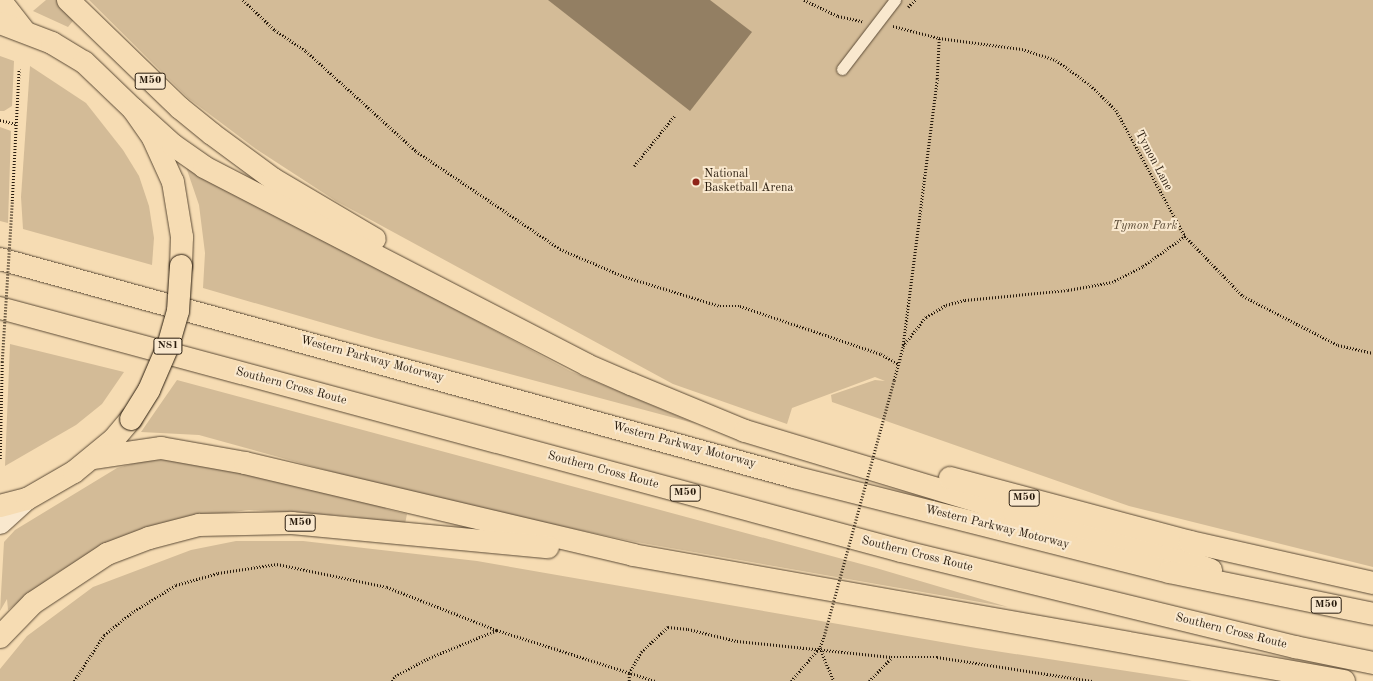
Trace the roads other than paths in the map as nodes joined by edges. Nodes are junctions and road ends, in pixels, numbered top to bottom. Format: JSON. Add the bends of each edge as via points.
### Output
{"nodes":[{"id":1,"x":0,"y":0,"type":"edge"},
{"id":2,"x":68,"y":0,"type":"edge"},
{"id":3,"x":895,"y":0,"type":"edge"},
{"id":4,"x":0,"y":23,"type":"edge"},
{"id":5,"x":24,"y":31,"type":"junction"},
{"id":6,"x":842,"y":69,"type":"dead end"},
{"id":7,"x":133,"y":109,"type":"junction"},
{"id":8,"x":0,"y":259,"type":"edge"},
{"id":9,"x":458,"y":297,"type":"junction"},
{"id":10,"x":0,"y":308,"type":"edge"},
{"id":11,"x":676,"y":403,"type":"junction"},
{"id":12,"x":93,"y":458,"type":"junction"},
{"id":13,"x":27,"y":498,"type":"junction"},
{"id":14,"x":0,"y":506,"type":"edge"},
{"id":15,"x":0,"y":523,"type":"edge"},
{"id":16,"x":633,"y":555,"type":"junction"},
{"id":17,"x":1373,"y":583,"type":"edge"},
{"id":18,"x":1280,"y":594,"type":"junction"},
{"id":19,"x":1373,"y":614,"type":"edge"},
{"id":20,"x":0,"y":637,"type":"edge"},
{"id":21,"x":1373,"y":663,"type":"edge"},
{"id":22,"x":1344,"y":681,"type":"edge"}],
"edges":[{"from":1,"to":5,"type":"main road","number":"N81"},
{"from":2,"to":9,"type":"main road","number":"M50","via":[[168,97],[212,134],[274,179],[387,247]]},
{"from":3,"to":6,"type":"lane"},
{"from":4,"to":5,"type":"main road","number":"N81"},
{"from":5,"to":7,"type":"main road","number":"N81","via":[[84,62]]},
{"from":7,"to":9,"type":"main road","number":"M50","via":[[173,145],[204,166]]},
{"from":7,"to":12,"type":"main road","number":"N81","bridge":true,"via":[[157,145],[173,182],[182,237],[178,311],[168,346],[149,390],[131,419]]},
{"from":8,"to":18,"type":"main road","name":"Western Parkway Motorway","number":"M50","via":[[802,479],[1169,572]]},
{"from":9,"to":11,"type":"main road","number":"M50","via":[[587,365]]},
{"from":10,"to":21,"type":"main road","name":"Southern Cross Route","number":"M50","via":[[900,551],[1287,645]]},
{"from":11,"to":17,"type":"main road","number":"M50","via":[[750,420],[907,466],[1190,542]]},
{"from":11,"to":18,"type":"main road","number":"M50","via":[[745,431],[1014,512],[1169,554]]},
{"from":12,"to":13,"type":"main road","number":"N81"},
{"from":12,"to":16,"type":"main road","number":"M50","via":[[161,448],[245,463]]},
{"from":13,"to":14,"type":"main road","number":"N81"},
{"from":13,"to":15,"type":"main road"},
{"from":16,"to":20,"type":"main road","number":"M50","via":[[292,522],[199,525],[150,538],[107,554],[33,603]]},
{"from":16,"to":22,"type":"main road","number":"M50"},
{"from":18,"to":19,"type":"main road","name":"Western Parkway Motorway","number":"M50"}]}
